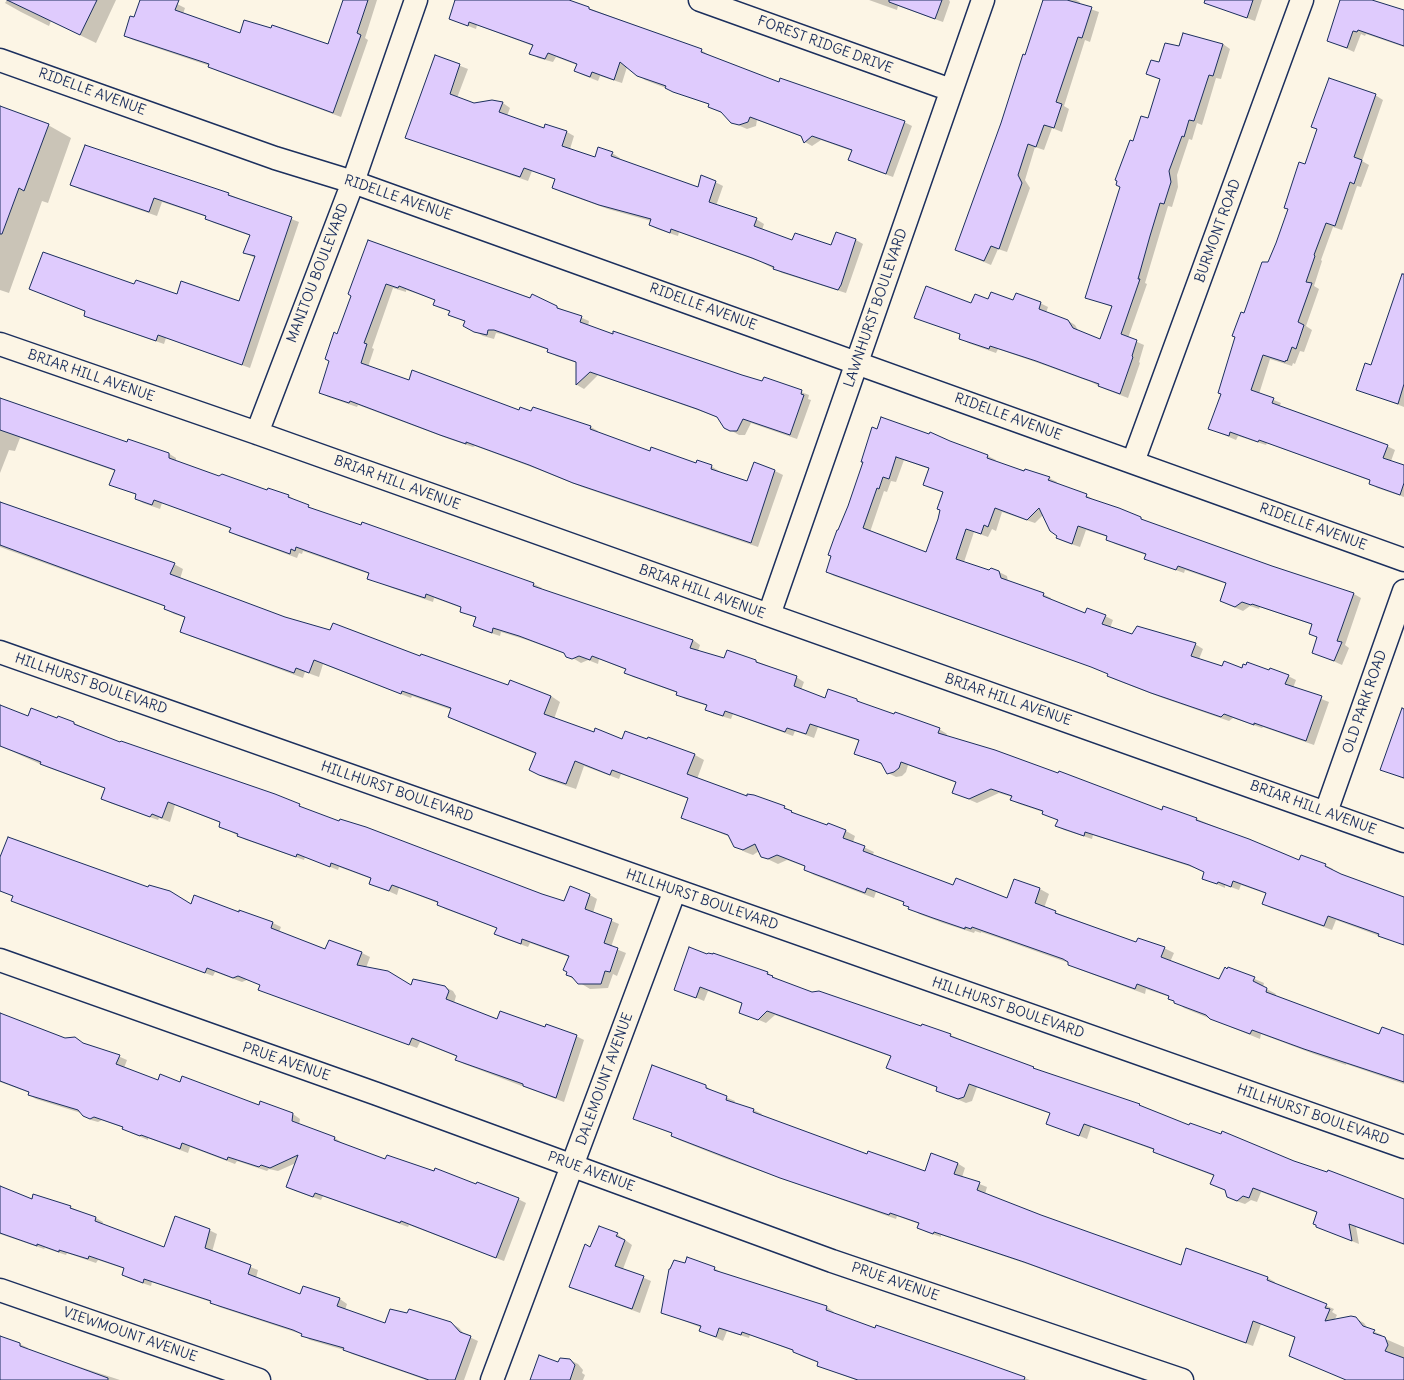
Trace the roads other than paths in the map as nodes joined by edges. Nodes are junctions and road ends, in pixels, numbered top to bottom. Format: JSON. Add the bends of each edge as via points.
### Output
{"nodes":[{"id":1,"x":416,"y":0,"type":"edge"},
{"id":2,"x":700,"y":0,"type":"edge"},
{"id":3,"x":983,"y":0,"type":"edge"},
{"id":4,"x":1302,"y":0,"type":"edge"},
{"id":5,"x":0,"y":60,"type":"edge"},
{"id":6,"x":951,"y":90,"type":"junction"},
{"id":7,"x":353,"y":182,"type":"junction"},
{"id":8,"x":0,"y":344,"type":"edge"},
{"id":9,"x":857,"y":362,"type":"junction"},
{"id":10,"x":257,"y":433,"type":"junction"},
{"id":11,"x":1133,"y":462,"type":"junction"},
{"id":12,"x":1404,"y":560,"type":"edge"},
{"id":13,"x":1404,"y":591,"type":"edge"},
{"id":14,"x":769,"y":615,"type":"junction"},
{"id":15,"x":0,"y":652,"type":"edge"},
{"id":16,"x":1326,"y":812,"type":"junction"},
{"id":17,"x":1404,"y":841,"type":"edge"},
{"id":18,"x":675,"y":890,"type":"junction"},
{"id":19,"x":0,"y":960,"type":"edge"},
{"id":20,"x":1404,"y":1147,"type":"edge"},
{"id":21,"x":574,"y":1166,"type":"junction"},
{"id":22,"x":0,"y":1290,"type":"edge"},
{"id":23,"x":259,"y":1380,"type":"edge"},
{"id":24,"x":492,"y":1380,"type":"edge"},
{"id":25,"x":1182,"y":1380,"type":"edge"}],
"edges":[{"from":1,"to":7,"type":"street","name":"MANITOU BOULEVARD"},
{"from":2,"to":6,"type":"street","name":"FOREST RIDGE DRIVE"},
{"from":3,"to":6,"type":"street","name":"LAWNHURST BOULEVARD"},
{"from":4,"to":11,"type":"street","name":"BURMONT ROAD"},
{"from":5,"to":7,"type":"street","name":"RIDELLE AVENUE","via":[[275,158]]},
{"from":6,"to":9,"type":"street","name":"LAWNHURST BOULEVARD"},
{"from":7,"to":9,"type":"street","name":"RIDELLE AVENUE"},
{"from":7,"to":10,"type":"street","name":"MANITOU BOULEVARD"},
{"from":8,"to":10,"type":"street","name":"BRIAR HILL AVENUE"},
{"from":9,"to":11,"type":"street","name":"RIDELLE AVENUE"},
{"from":9,"to":14,"type":"street","name":"LAWNHURST BOULEVARD"},
{"from":10,"to":14,"type":"street","name":"BRIAR HILL AVENUE"},
{"from":11,"to":12,"type":"street","name":"RIDELLE AVENUE"},
{"from":13,"to":16,"type":"street","name":"OLD PARK ROAD"},
{"from":14,"to":16,"type":"street","name":"BRIAR HILL AVENUE"},
{"from":15,"to":18,"type":"street","name":"HILLHURST BOULEVARD"},
{"from":16,"to":17,"type":"street","name":"BRIAR HILL AVENUE"},
{"from":18,"to":20,"type":"street","name":"HILLHURST BOULEVARD"},
{"from":18,"to":21,"type":"street","name":"DALEMOUNT AVENUE"},
{"from":19,"to":21,"type":"street","name":"PRUE AVENUE"},
{"from":21,"to":24,"type":"street","name":"DALEMOUNT AVENUE"},
{"from":21,"to":25,"type":"street","name":"PRUE AVENUE","via":[[832,1261]]},
{"from":22,"to":23,"type":"street","name":"VIEWMOUNT AVENUE"}]}
